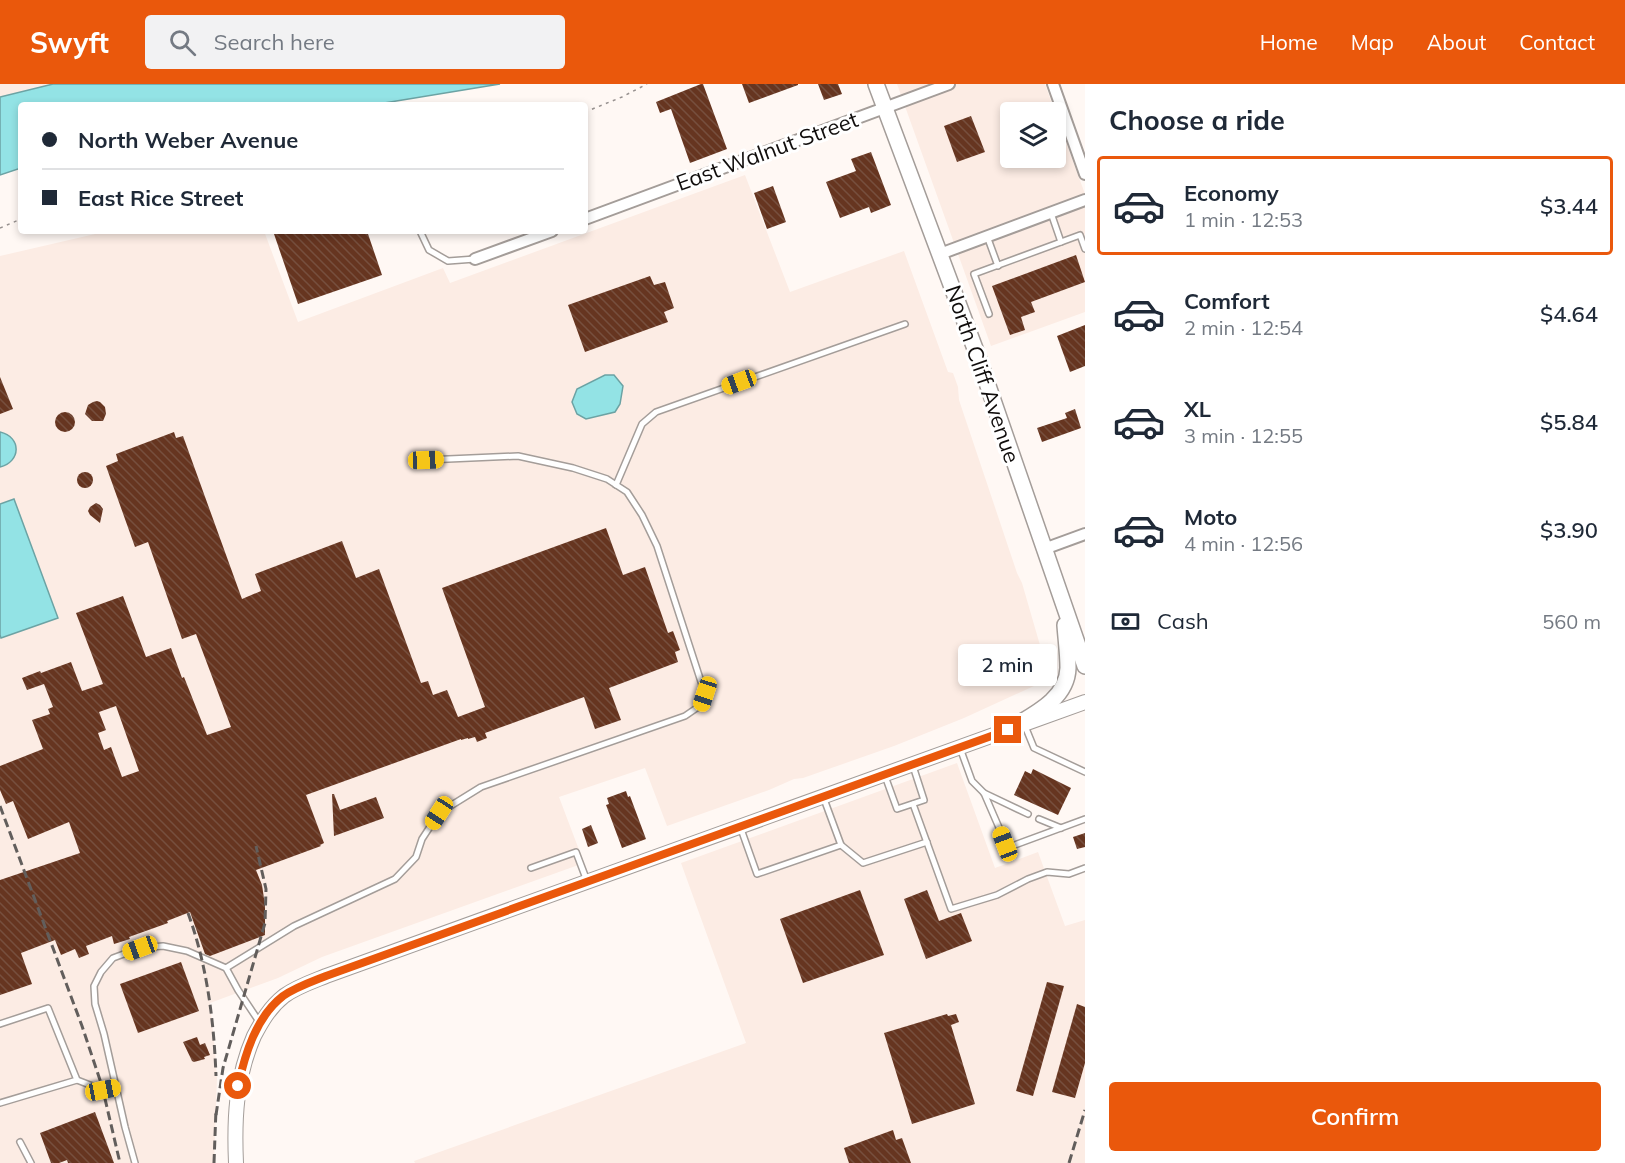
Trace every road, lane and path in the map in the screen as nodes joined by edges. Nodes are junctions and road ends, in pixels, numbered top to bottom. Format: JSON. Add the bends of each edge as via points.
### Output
{"nodes":[{"id":1,"x":647,"y":84,"type":"edge"},
{"id":2,"x":876,"y":84,"type":"edge"},
{"id":3,"x":949,"y":84,"type":"edge"},
{"id":4,"x":1053,"y":84,"type":"edge"},
{"id":5,"x":931,"y":87,"type":"edge"},
{"id":6,"x":885,"y":107,"type":"junction"},
{"id":7,"x":588,"y":111,"type":"edge"},
{"id":8,"x":1085,"y":174,"type":"edge"},
{"id":9,"x":1085,"y":200,"type":"edge"},
{"id":10,"x":1051,"y":213,"type":"junction"},
{"id":11,"x":588,"y":218,"type":"edge"},
{"id":12,"x":18,"y":220,"type":"edge"},
{"id":13,"x":0,"y":228,"type":"edge"},
{"id":14,"x":421,"y":234,"type":"edge"},
{"id":15,"x":543,"y":234,"type":"edge"},
{"id":16,"x":987,"y":236,"type":"junction"},
{"id":17,"x":1062,"y":242,"type":"junction"},
{"id":18,"x":1085,"y":249,"type":"edge"},
{"id":19,"x":940,"y":254,"type":"junction"},
{"id":20,"x":475,"y":260,"type":"joint"},
{"id":21,"x":998,"y":266,"type":"junction"},
{"id":22,"x":989,"y":314,"type":"dead end"},
{"id":23,"x":905,"y":324,"type":"dead end"},
{"id":24,"x":426,"y":460,"type":"dead end"},
{"id":25,"x":616,"y":485,"type":"junction"},
{"id":26,"x":1085,"y":534,"type":"edge"},
{"id":27,"x":1044,"y":549,"type":"junction"},
{"id":28,"x":1064,"y":607,"type":"junction"},
{"id":29,"x":1085,"y":666,"type":"edge"},
{"id":30,"x":1085,"y":702,"type":"edge"},
{"id":31,"x":1024,"y":724,"type":"junction"},
{"id":32,"x":1008,"y":730,"type":"junction"},
{"id":33,"x":960,"y":747,"type":"junction"},
{"id":34,"x":913,"y":765,"type":"junction"},
{"id":35,"x":1085,"y":772,"type":"edge"},
{"id":36,"x":885,"y":775,"type":"junction"},
{"id":37,"x":984,"y":793,"type":"junction"},
{"id":38,"x":823,"y":797,"type":"junction"},
{"id":39,"x":913,"y":804,"type":"junction"},
{"id":40,"x":1028,"y":814,"type":"dead end"},
{"id":41,"x":1040,"y":819,"type":"dead end"},
{"id":42,"x":1085,"y":819,"type":"edge"},
{"id":43,"x":740,"y":827,"type":"junction"},
{"id":44,"x":1061,"y":828,"type":"junction"},
{"id":45,"x":927,"y":842,"type":"junction"},
{"id":46,"x":841,"y":845,"type":"junction"},
{"id":47,"x":531,"y":868,"type":"dead end"},
{"id":48,"x":1085,"y":868,"type":"edge"},
{"id":49,"x":587,"y":882,"type":"junction"},
{"id":50,"x":226,"y":968,"type":"junction"},
{"id":51,"x":260,"y":1023,"type":"junction"},
{"id":52,"x":0,"y":1024,"type":"edge"},
{"id":53,"x":77,"y":1080,"type":"junction"},
{"id":54,"x":116,"y":1088,"type":"junction"},
{"id":55,"x":0,"y":1103,"type":"edge"},
{"id":56,"x":20,"y":1142,"type":"dead end"},
{"id":57,"x":31,"y":1163,"type":"edge"},
{"id":58,"x":135,"y":1163,"type":"edge"},
{"id":59,"x":236,"y":1163,"type":"edge"}],
"edges":[{"from":1,"to":7,"type":"path"},
{"from":2,"to":6,"type":"main road","name":"North Cliff Avenue"},
{"from":3,"to":5,"type":"street","name":"East Walnut Street"},
{"from":4,"to":8,"type":"street"},
{"from":5,"to":6,"type":"street","name":"East Walnut Street"},
{"from":6,"to":11,"type":"street","name":"East Walnut Street"},
{"from":6,"to":19,"type":"main road","name":"North Cliff Avenue"},
{"from":9,"to":10,"type":"street"},
{"from":10,"to":16,"type":"street"},
{"from":10,"to":17,"type":"lane"},
{"from":12,"to":13,"type":"path"},
{"from":14,"to":20,"type":"lane","via":[[429,250],[448,261]]},
{"from":15,"to":20,"type":"street"},
{"from":16,"to":19,"type":"street"},
{"from":16,"to":21,"type":"lane"},
{"from":17,"to":18,"type":"lane","via":[[1080,235]]},
{"from":17,"to":21,"type":"lane"},
{"from":19,"to":27,"type":"main road","name":"North Cliff Avenue"},
{"from":21,"to":22,"type":"lane","via":[[974,274]]},
{"from":23,"to":25,"type":"lane","via":[[656,412],[642,424]]},
{"from":24,"to":25,"type":"lane","via":[[518,456],[573,468]]},
{"from":25,"to":50,"type":"lane","via":[[627,492],[657,546],[705,694],[701,705],[651,729],[481,787],[439,813],[416,857],[395,879],[294,926]]},
{"from":26,"to":27,"type":"street"},
{"from":27,"to":28,"type":"main road","name":"North Cliff Avenue"},
{"from":28,"to":29,"type":"main road","name":"North Cliff Avenue"},
{"from":28,"to":32,"type":"main road","via":[[1068,668],[1062,690],[1051,702]]},
{"from":30,"to":31,"type":"street"},
{"from":31,"to":32,"type":"street"},
{"from":31,"to":35,"type":"lane","via":[[1034,748]]},
{"from":32,"to":33,"type":"street"},
{"from":33,"to":34,"type":"street"},
{"from":33,"to":37,"type":"lane","via":[[972,781]]},
{"from":34,"to":36,"type":"street"},
{"from":34,"to":39,"type":"lane","via":[[924,800]]},
{"from":36,"to":38,"type":"street"},
{"from":36,"to":39,"type":"lane","via":[[897,809]]},
{"from":37,"to":40,"type":"lane"},
{"from":37,"to":44,"type":"lane","via":[[1007,846]]},
{"from":38,"to":43,"type":"street"},
{"from":38,"to":46,"type":"lane"},
{"from":39,"to":45,"type":"lane"},
{"from":41,"to":44,"type":"lane"},
{"from":42,"to":44,"type":"lane"},
{"from":43,"to":46,"type":"lane","via":[[757,874]]},
{"from":43,"to":49,"type":"street"},
{"from":45,"to":46,"type":"lane","via":[[863,863]]},
{"from":45,"to":48,"type":"lane","via":[[951,909],[997,895],[1047,872],[1069,874]]},
{"from":47,"to":49,"type":"lane","via":[[576,852]]},
{"from":49,"to":51,"type":"street","via":[[305,984],[283,996]]},
{"from":50,"to":51,"type":"lane"},
{"from":50,"to":54,"type":"lane","via":[[187,951],[163,946],[140,948],[113,958],[94,986]]},
{"from":51,"to":59,"type":"street","via":[[238,1086]]},
{"from":52,"to":53,"type":"lane","via":[[48,1008]]},
{"from":53,"to":54,"type":"lane","via":[[103,1090]]},
{"from":53,"to":55,"type":"lane"},
{"from":54,"to":58,"type":"lane"},
{"from":56,"to":57,"type":"lane"}]}
